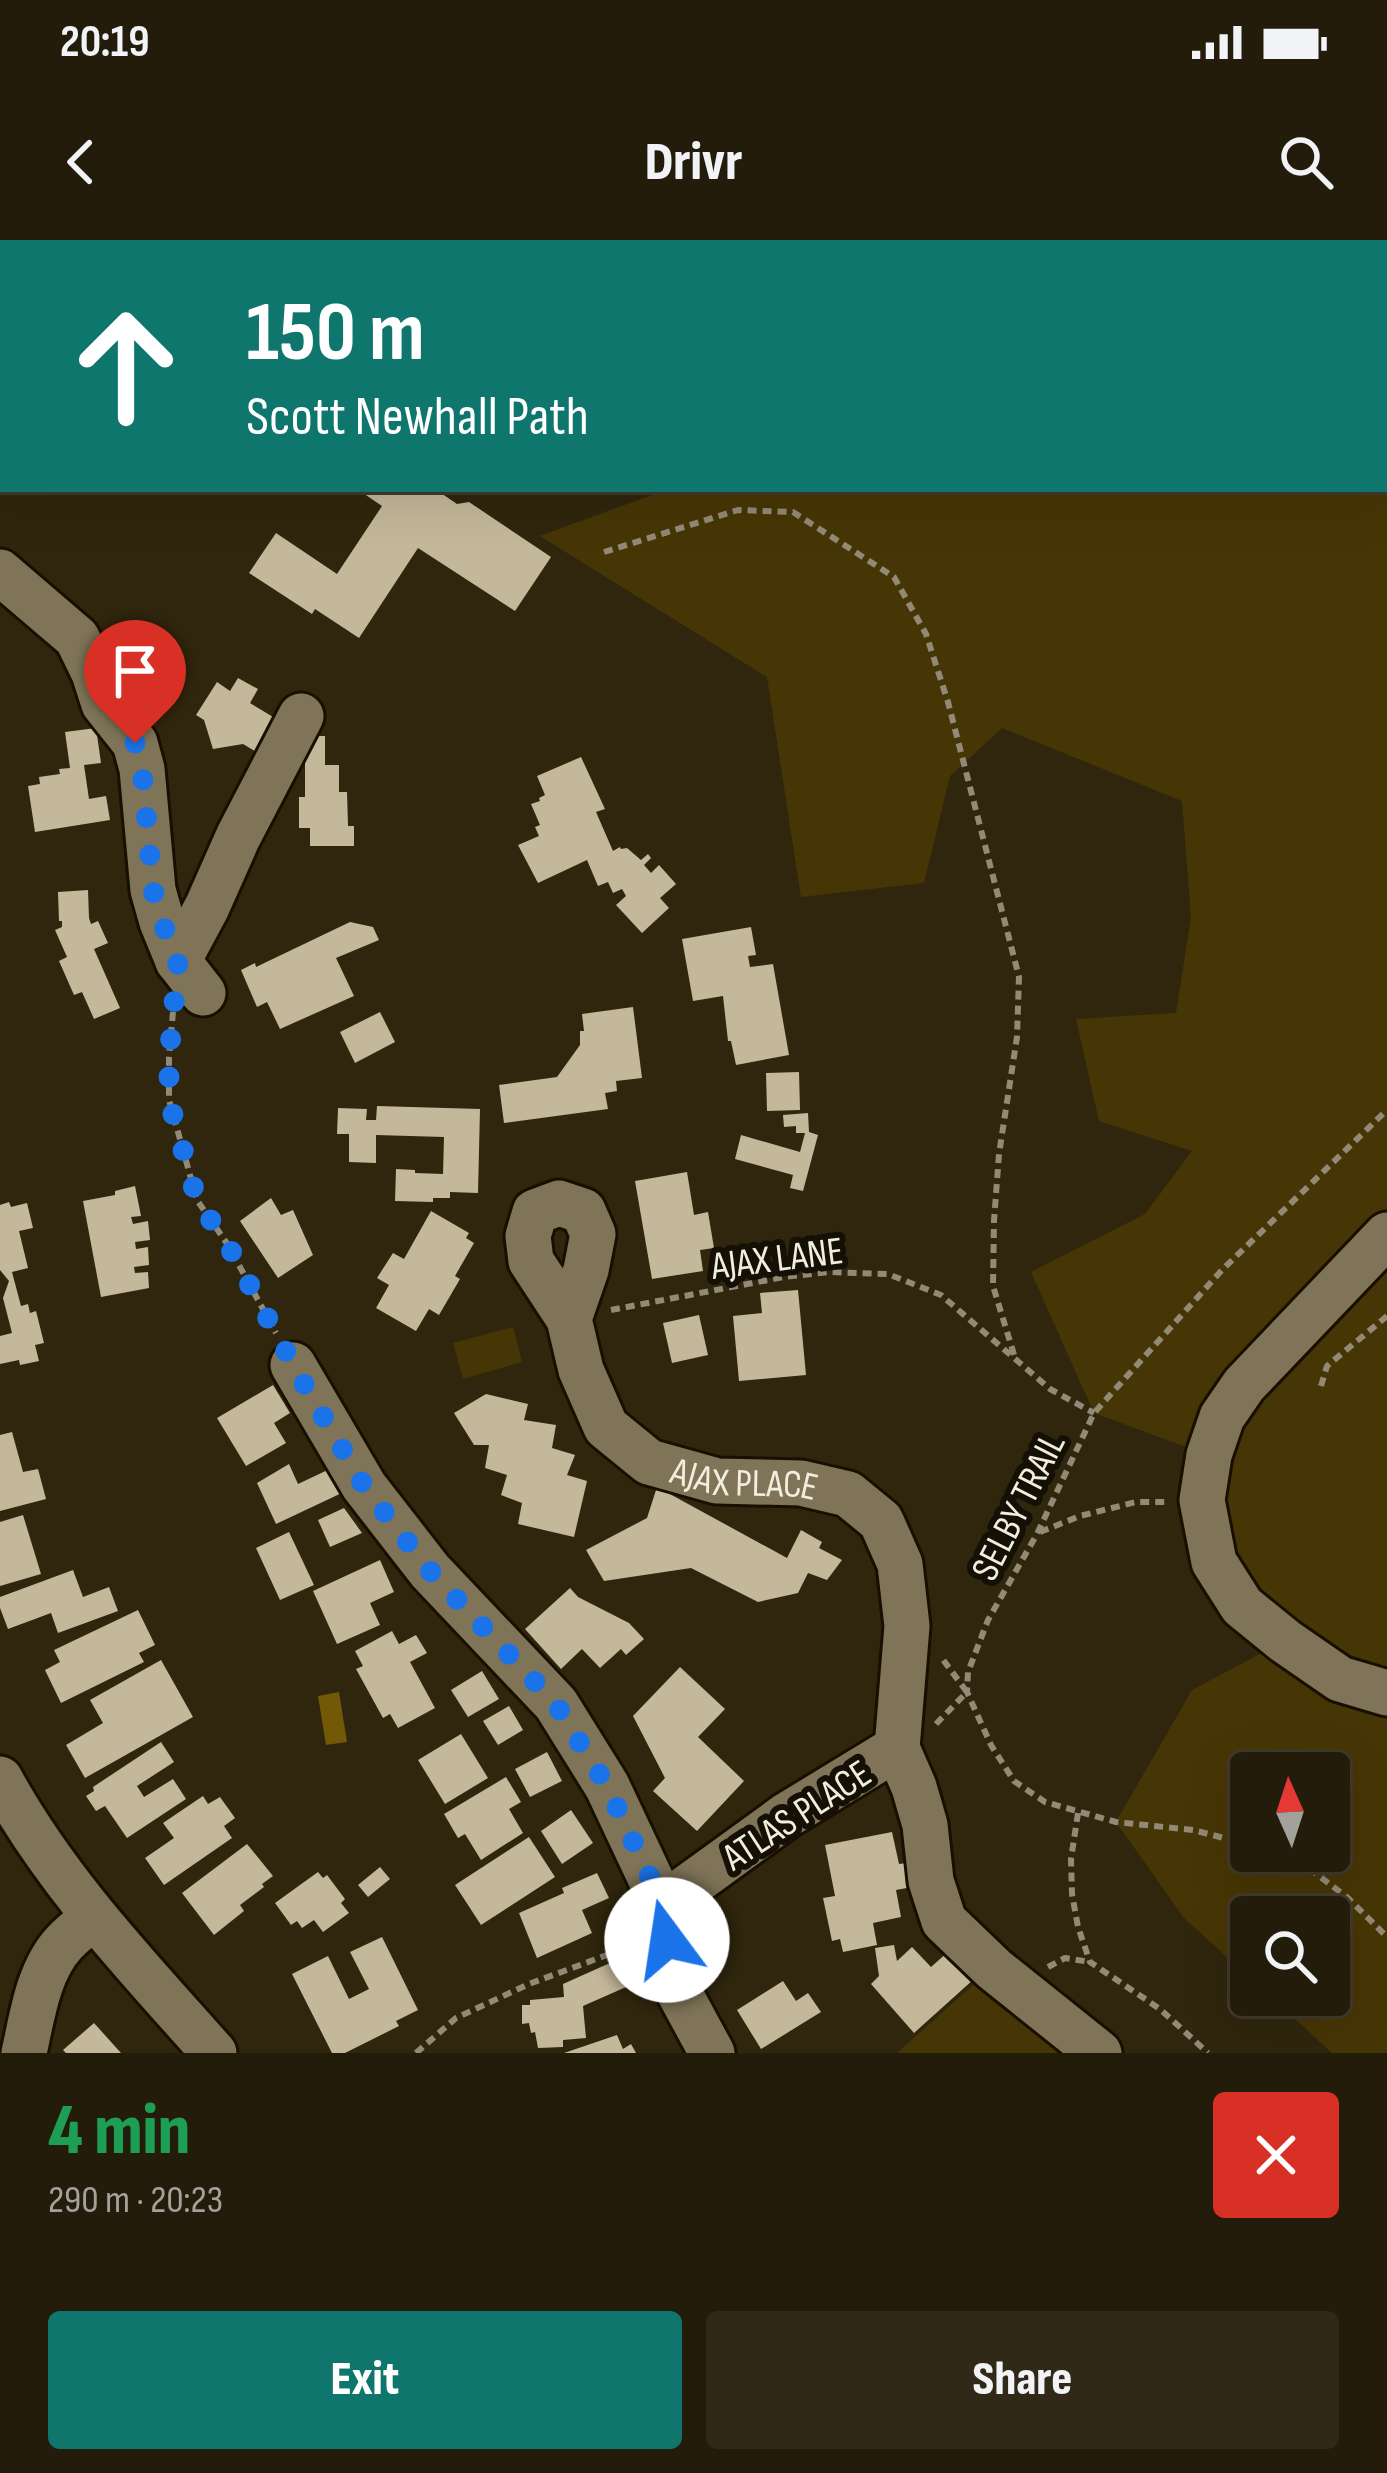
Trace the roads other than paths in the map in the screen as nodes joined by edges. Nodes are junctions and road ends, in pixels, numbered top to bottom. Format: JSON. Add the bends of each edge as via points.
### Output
{"nodes":[{"id":1,"x":0,"y":572,"type":"edge"},
{"id":2,"x":301,"y":716,"type":"dead end"},
{"id":3,"x":1387,"y":1235,"type":"edge"},
{"id":4,"x":569,"y":1318,"type":"road end"},
{"id":5,"x":293,"y":1364,"type":"road end"},
{"id":6,"x":900,"y":1564,"type":"joint"},
{"id":7,"x":1387,"y":1693,"type":"edge"},
{"id":8,"x":897,"y":1748,"type":"junction"},
{"id":9,"x":0,"y":1779,"type":"edge"},
{"id":10,"x":94,"y":1917,"type":"junction"},
{"id":11,"x":665,"y":1922,"type":"junction"},
{"id":12,"x":24,"y":2053,"type":"edge"},
{"id":13,"x":214,"y":2053,"type":"edge"},
{"id":14,"x":712,"y":2053,"type":"edge"},
{"id":15,"x":1099,"y":2053,"type":"edge"}],
"edges":[{"from":1,"to":2,"type":"street","via":[[77,638],[104,704],[135,743],[153,890],[191,977],[207,907]]},
{"from":3,"to":7,"type":"street","via":[[1244,1385],[1222,1417],[1202,1500],[1214,1562],[1242,1606],[1340,1679]]},
{"from":4,"to":6,"type":"street","name":"AJAX PLACE","via":[[606,1427],[649,1462],[717,1480],[848,1494],[881,1521]]},
{"from":5,"to":11,"type":"street","via":[[377,1503],[556,1704],[607,1786]]},
{"from":6,"to":8,"type":"street","name":"ATLAS PLACE","via":[[907,1627]]},
{"from":8,"to":11,"type":"street","name":"ATLAS PLACE","via":[[787,1815]]},
{"from":8,"to":15,"type":"street","via":[[925,1826],[944,1921]]},
{"from":9,"to":10,"type":"street"},
{"from":10,"to":12,"type":"street","via":[[62,1944],[46,1972]]},
{"from":10,"to":13,"type":"street"},
{"from":11,"to":14,"type":"street","via":[[680,1994]]}]}
